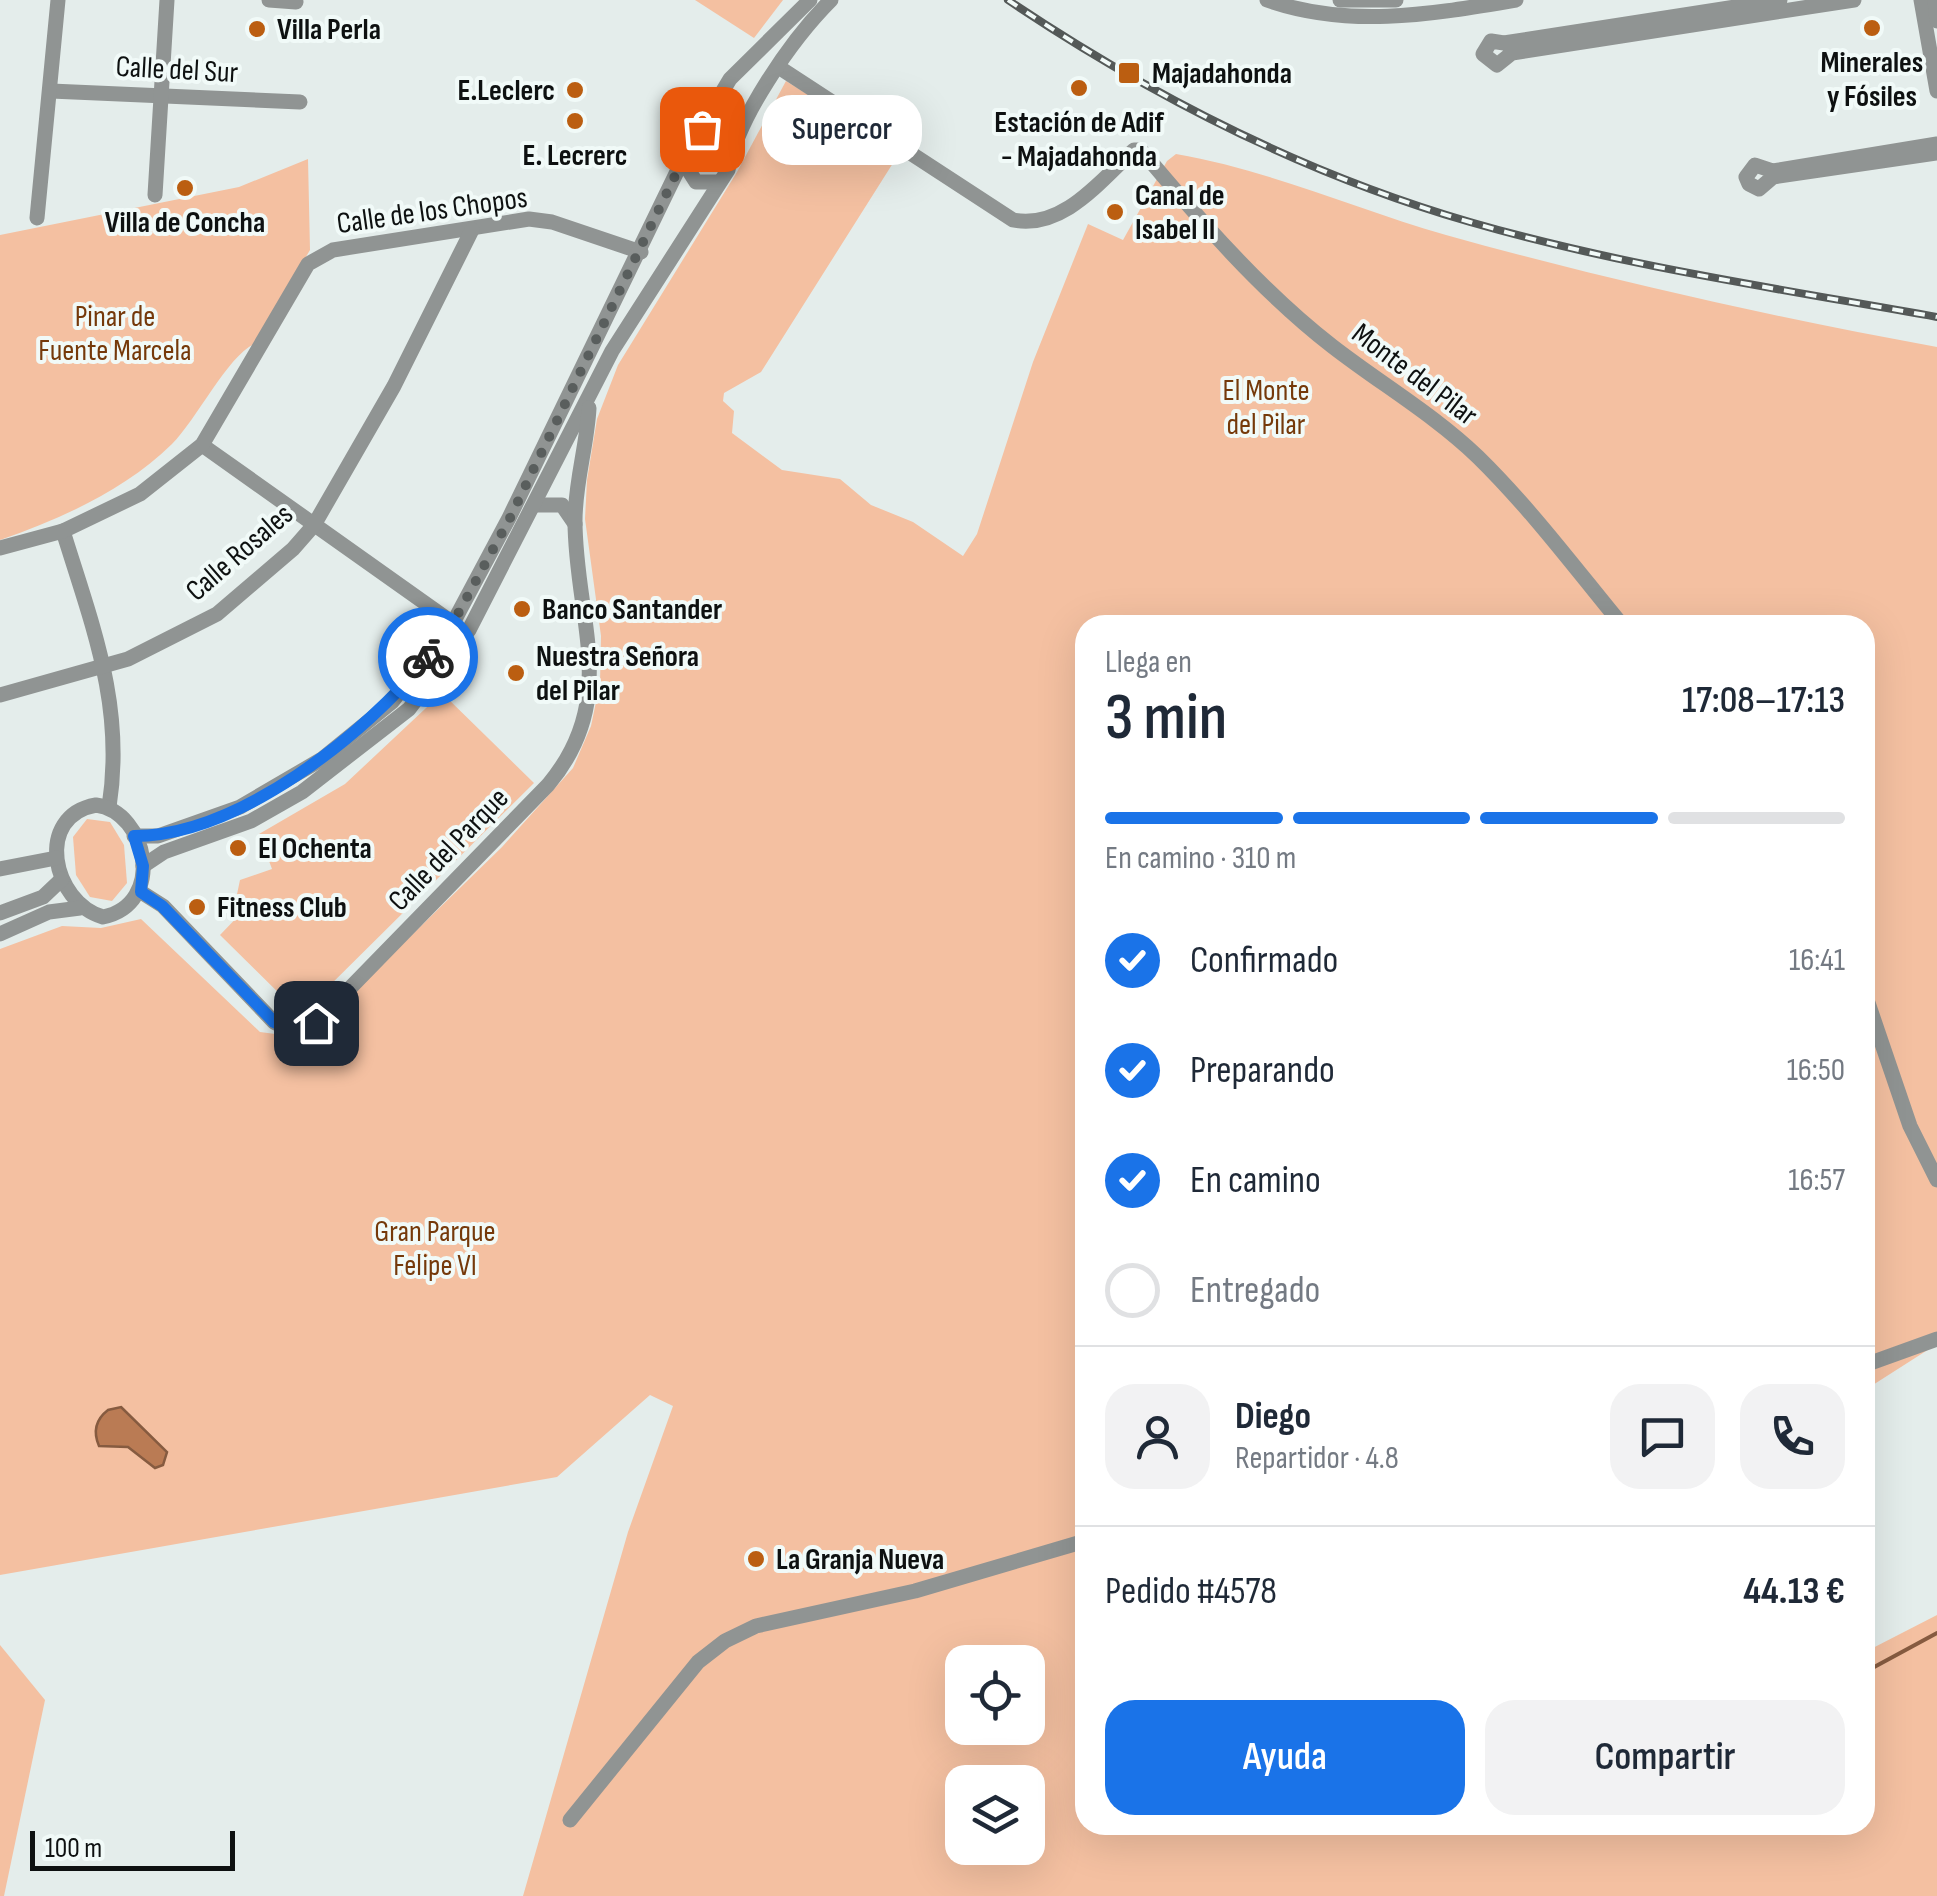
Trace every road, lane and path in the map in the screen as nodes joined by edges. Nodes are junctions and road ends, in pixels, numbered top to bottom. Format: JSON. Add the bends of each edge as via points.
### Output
{"nodes":[{"id":1,"x":58,"y":0,"type":"edge"},
{"id":2,"x":167,"y":0,"type":"edge"},
{"id":3,"x":269,"y":0,"type":"edge"},
{"id":4,"x":810,"y":0,"type":"edge"},
{"id":5,"x":831,"y":0,"type":"edge"},
{"id":6,"x":1267,"y":0,"type":"edge"},
{"id":7,"x":1340,"y":0,"type":"edge"},
{"id":8,"x":1396,"y":0,"type":"edge"},
{"id":9,"x":1516,"y":0,"type":"edge"},
{"id":10,"x":1780,"y":0,"type":"edge"},
{"id":11,"x":1854,"y":0,"type":"edge"},
{"id":12,"x":1921,"y":0,"type":"edge"},
{"id":13,"x":1935,"y":0,"type":"edge"},
{"id":14,"x":296,"y":2,"type":"edge"},
{"id":15,"x":1477,"y":4,"type":"edge"},
{"id":16,"x":1937,"y":22,"type":"edge"},
{"id":17,"x":780,"y":68,"type":"junction"},
{"id":18,"x":51,"y":91,"type":"junction"},
{"id":19,"x":1937,"y":91,"type":"edge"},
{"id":20,"x":161,"y":96,"type":"junction"},
{"id":21,"x":300,"y":102,"type":"dead end"},
{"id":22,"x":696,"y":142,"type":"junction"},
{"id":23,"x":1937,"y":144,"type":"edge"},
{"id":24,"x":1937,"y":153,"type":"edge"},
{"id":25,"x":729,"y":155,"type":"junction"},
{"id":26,"x":684,"y":163,"type":"junction"},
{"id":27,"x":718,"y":182,"type":"junction"},
{"id":28,"x":155,"y":195,"type":"dead end"},
{"id":29,"x":38,"y":218,"type":"dead end"},
{"id":30,"x":472,"y":230,"type":"junction"},
{"id":31,"x":641,"y":252,"type":"junction"},
{"id":32,"x":589,"y":394,"type":"junction"},
{"id":33,"x":202,"y":445,"type":"junction"},
{"id":34,"x":535,"y":505,"type":"junction"},
{"id":35,"x":575,"y":524,"type":"junction"},
{"id":36,"x":314,"y":525,"type":"junction"},
{"id":37,"x":63,"y":530,"type":"junction"},
{"id":38,"x":0,"y":548,"type":"edge"},
{"id":39,"x":1614,"y":615,"type":"edge"},
{"id":40,"x":453,"y":623,"type":"junction"},
{"id":41,"x":106,"y":668,"type":"junction"},
{"id":42,"x":0,"y":694,"type":"edge"},
{"id":43,"x":109,"y":807,"type":"junction"},
{"id":44,"x":134,"y":836,"type":"junction"},
{"id":45,"x":56,"y":858,"type":"junction"},
{"id":46,"x":143,"y":866,"type":"junction"},
{"id":47,"x":0,"y":869,"type":"edge"},
{"id":48,"x":62,"y":879,"type":"junction"},
{"id":49,"x":141,"y":892,"type":"junction"},
{"id":50,"x":80,"y":908,"type":"junction"},
{"id":51,"x":0,"y":913,"type":"edge"},
{"id":52,"x":0,"y":934,"type":"edge"},
{"id":53,"x":1875,"y":1023,"type":"edge"},
{"id":54,"x":1937,"y":1180,"type":"edge"},
{"id":55,"x":1937,"y":1339,"type":"edge"},
{"id":56,"x":1875,"y":1361,"type":"edge"},
{"id":57,"x":1075,"y":1544,"type":"edge"},
{"id":58,"x":570,"y":1820,"type":"dead end"}],
"edges":[{"from":1,"to":18,"type":"street"},
{"from":2,"to":20,"type":"street"},
{"from":3,"to":14,"type":"street"},
{"from":4,"to":22,"type":"street","via":[[730,79]]},
{"from":5,"to":17,"type":"street"},
{"from":6,"to":15,"type":"street","via":[[1335,17],[1375,18]]},
{"from":7,"to":8,"type":"street"},
{"from":9,"to":15,"type":"street"},
{"from":10,"to":11,"type":"street","via":[[1492,40],[1483,54],[1496,65],[1512,53]]},
{"from":12,"to":19,"type":"street"},
{"from":13,"to":16,"type":"street"},
{"from":17,"to":25,"type":"street"},
{"from":17,"to":39,"type":"street","name":"Monte del Pilar","via":[[1013,220],[1050,218],[1138,148],[1303,322],[1476,455]]},
{"from":18,"to":20,"type":"street","name":"Calle del Sur"},
{"from":18,"to":29,"type":"street"},
{"from":20,"to":21,"type":"street","name":"Calle del Sur"},
{"from":20,"to":28,"type":"street"},
{"from":22,"to":25,"type":"street","via":[[716,141]]},
{"from":22,"to":26,"type":"street"},
{"from":23,"to":24,"type":"street","via":[[1773,170],[1755,165],[1746,176],[1759,188],[1773,177]]},
{"from":25,"to":27,"type":"street"},
{"from":26,"to":27,"type":"street","via":[[696,182]]},
{"from":26,"to":31,"type":"street"},
{"from":27,"to":32,"type":"street"},
{"from":30,"to":31,"type":"street","name":"Calle de los Chopos","via":[[530,219]]},
{"from":30,"to":33,"type":"street","name":"Calle de los Chopos","via":[[332,250],[308,264]]},
{"from":30,"to":36,"type":"street","name":"Calle Rosales"},
{"from":31,"to":40,"type":"street"},
{"from":32,"to":34,"type":"street"},
{"from":32,"to":35,"type":"street","name":"Calle del Parque"},
{"from":33,"to":36,"type":"street"},
{"from":33,"to":37,"type":"street","name":"Calle de los Chopos","via":[[140,494]]},
{"from":34,"to":35,"type":"street","via":[[562,505]]},
{"from":34,"to":46,"type":"street","via":[[470,630],[409,709],[302,792]]},
{"from":35,"to":49,"type":"street","name":"Calle del Parque","via":[[592,677],[572,753],[548,786],[316,1023],[294,1032],[274,1022]]},
{"from":36,"to":40,"type":"street"},
{"from":36,"to":41,"type":"street","name":"Calle Rosales","via":[[217,614]]},
{"from":37,"to":38,"type":"street","name":"Calle de los Chopos"},
{"from":37,"to":41,"type":"street"},
{"from":40,"to":44,"type":"street","via":[[392,702],[322,758],[240,807],[158,836]]},
{"from":41,"to":42,"type":"street","name":"Calle Rosales"},
{"from":41,"to":43,"type":"street","via":[[116,728]]},
{"from":43,"to":44,"type":"street"},
{"from":43,"to":45,"type":"street","via":[[71,814]]},
{"from":44,"to":46,"type":"street"},
{"from":45,"to":47,"type":"street"},
{"from":45,"to":48,"type":"street"},
{"from":46,"to":49,"type":"street"},
{"from":48,"to":50,"type":"street"},
{"from":48,"to":51,"type":"street","via":[[43,897]]},
{"from":49,"to":50,"type":"street","via":[[118,914]]},
{"from":50,"to":52,"type":"street","via":[[48,912]]},
{"from":53,"to":54,"type":"street","via":[[1910,1126]]},
{"from":55,"to":56,"type":"street"},
{"from":57,"to":58,"type":"street","via":[[756,1626],[725,1641],[698,1662]]}]}
